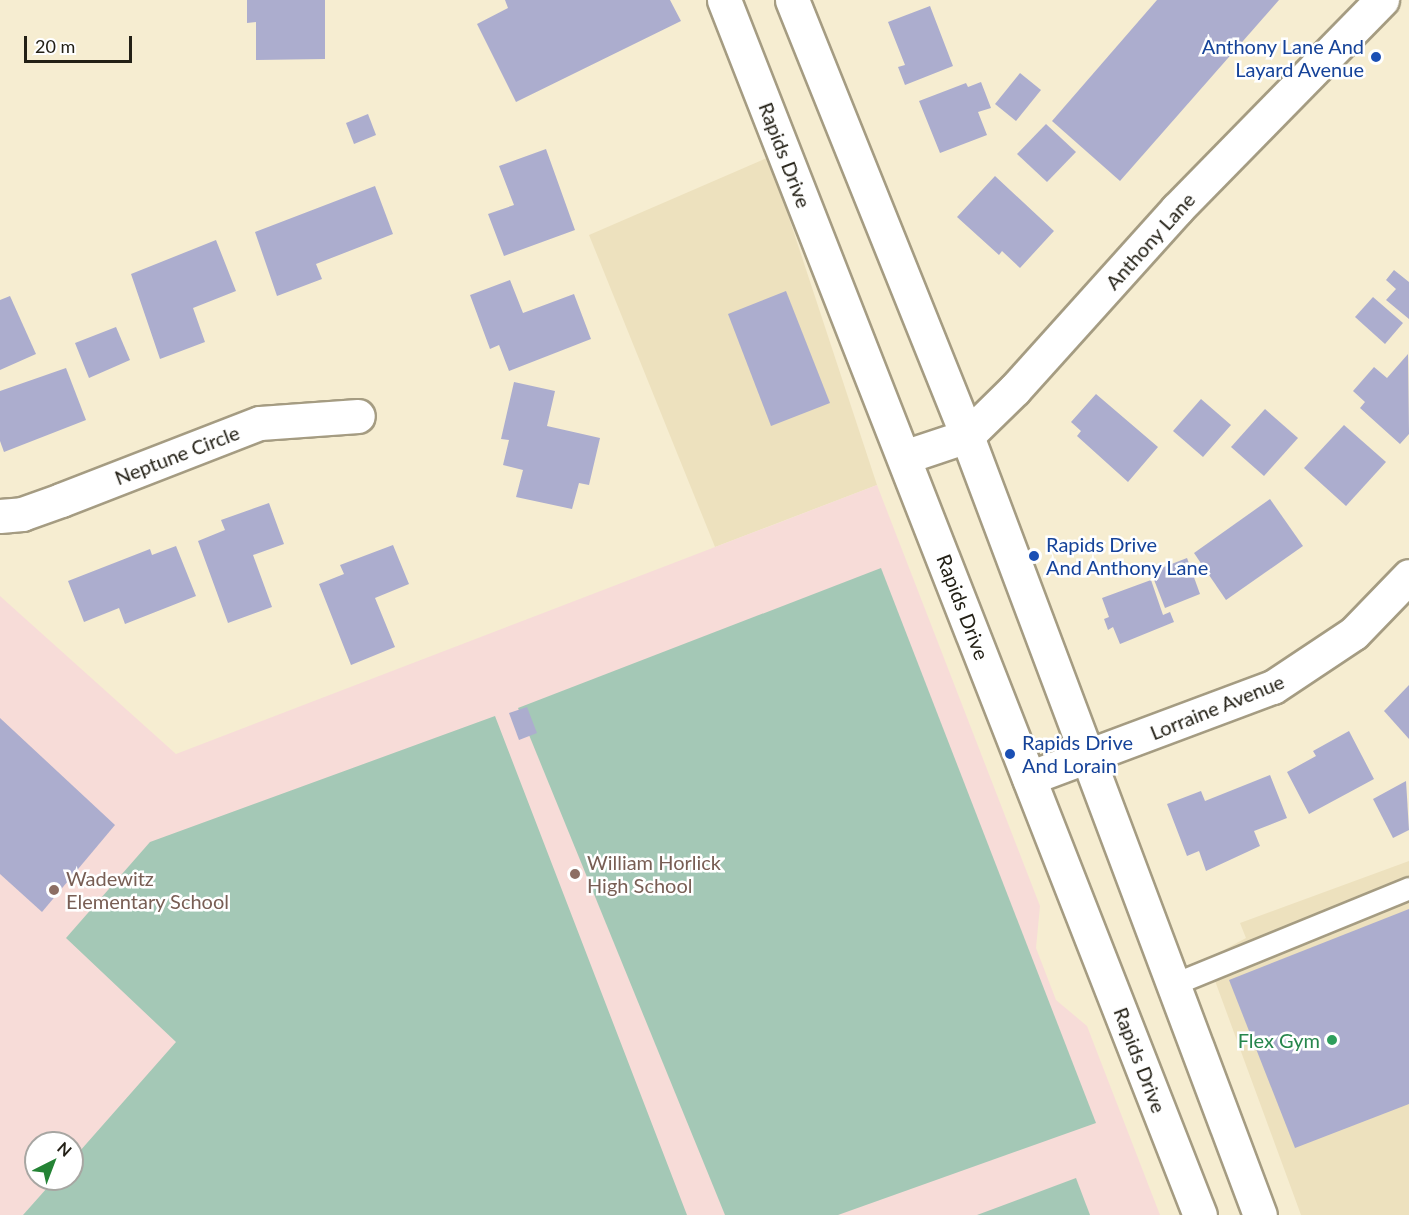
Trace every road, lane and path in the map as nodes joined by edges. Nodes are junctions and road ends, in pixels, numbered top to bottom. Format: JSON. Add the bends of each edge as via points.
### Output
{"nodes":[{"id":1,"x":724,"y":0,"type":"edge"},
{"id":2,"x":792,"y":0,"type":"edge"},
{"id":3,"x":1382,"y":0,"type":"edge"},
{"id":4,"x":358,"y":416,"type":"dead end"},
{"id":5,"x":967,"y":436,"type":"junction"},
{"id":6,"x":904,"y":457,"type":"junction"},
{"id":7,"x":0,"y":516,"type":"edge"},
{"id":8,"x":1409,"y":576,"type":"edge"},
{"id":9,"x":1089,"y":756,"type":"junction"},
{"id":10,"x":1029,"y":778,"type":"junction"},
{"id":11,"x":1409,"y":888,"type":"edge"},
{"id":12,"x":1174,"y":984,"type":"junction"},
{"id":13,"x":1200,"y":1215,"type":"edge"},
{"id":14,"x":1260,"y":1215,"type":"edge"}],
"edges":[{"from":1,"to":6,"type":"street","name":"Rapids Drive"},
{"from":2,"to":5,"type":"street"},
{"from":3,"to":5,"type":"street","name":"Anthony Lane","via":[[1177,209],[1015,389]]},
{"from":4,"to":7,"type":"street","name":"Neptune Circle","via":[[260,423],[22,514]]},
{"from":5,"to":6,"type":"street","name":"Anthony Lane"},
{"from":5,"to":9,"type":"street"},
{"from":6,"to":10,"type":"street","name":"Rapids Drive"},
{"from":8,"to":9,"type":"street","name":"Lorraine Avenue","via":[[1354,633],[1302,672],[1273,687]]},
{"from":9,"to":10,"type":"street","name":"Lorraine Avenue"},
{"from":9,"to":12,"type":"street"},
{"from":10,"to":13,"type":"street","name":"Rapids Drive"},
{"from":11,"to":12,"type":"lane"},
{"from":12,"to":14,"type":"street"}]}
